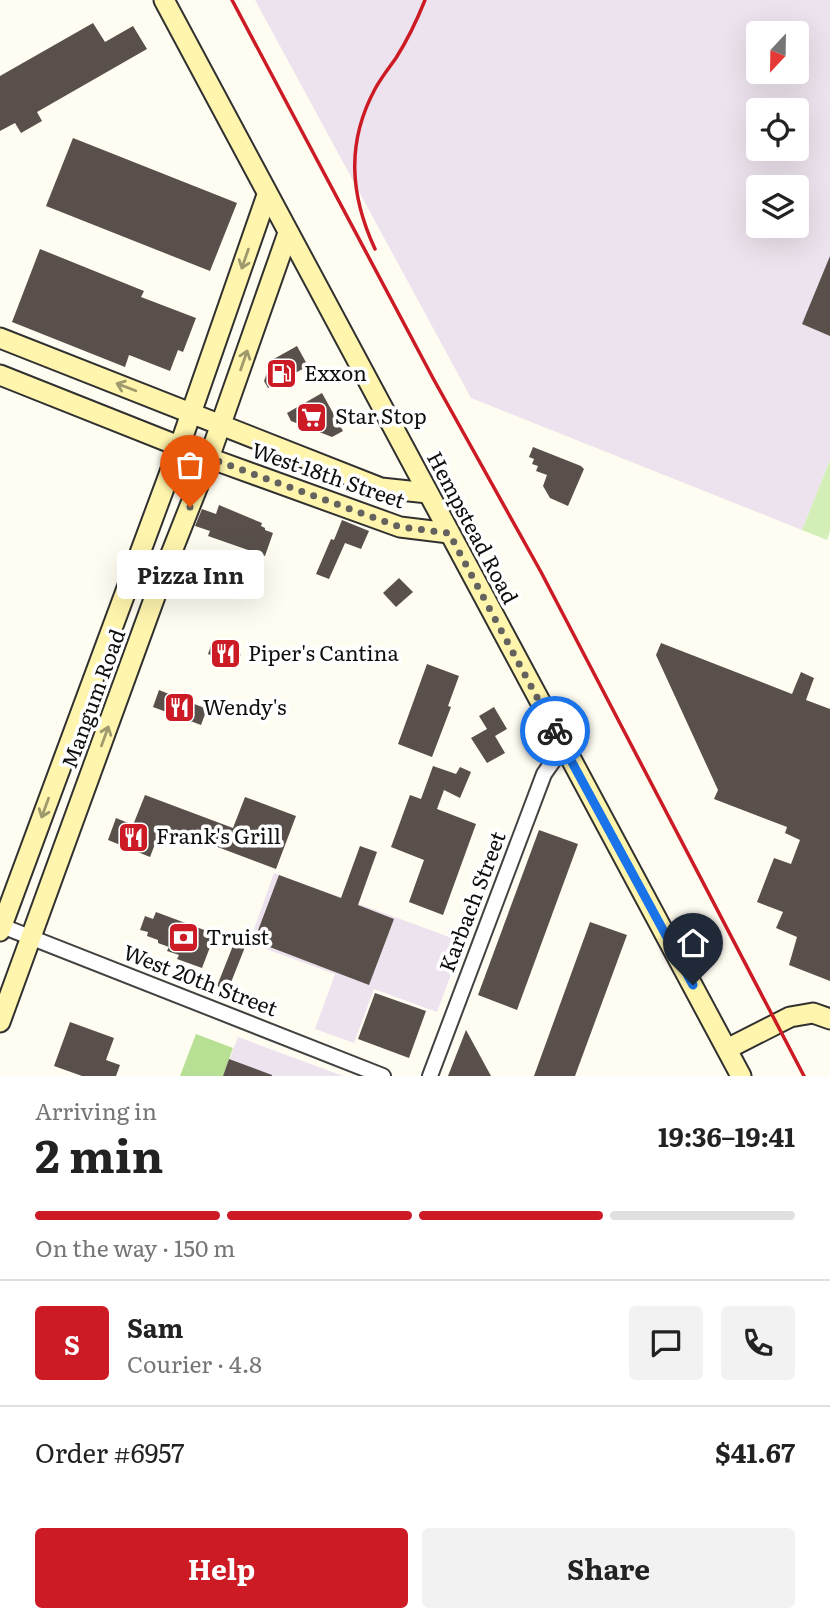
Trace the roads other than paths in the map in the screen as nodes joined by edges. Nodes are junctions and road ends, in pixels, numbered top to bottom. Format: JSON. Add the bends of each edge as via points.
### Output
{"nodes":[{"id":1,"x":164,"y":0,"type":"edge"},
{"id":2,"x":267,"y":195,"type":"junction"},
{"id":3,"x":288,"y":233,"type":"junction"},
{"id":4,"x":0,"y":338,"type":"edge"},
{"id":5,"x":0,"y":375,"type":"edge"},
{"id":6,"x":190,"y":412,"type":"junction"},
{"id":7,"x":221,"y":425,"type":"junction"},
{"id":8,"x":180,"y":445,"type":"junction"},
{"id":9,"x":209,"y":458,"type":"junction"},
{"id":10,"x":324,"y":465,"type":"junction"},
{"id":11,"x":428,"y":493,"type":"junction"},
{"id":12,"x":317,"y":497,"type":"junction"},
{"id":13,"x":449,"y":533,"type":"junction"},
{"id":14,"x":105,"y":645,"type":"junction"},
{"id":15,"x":134,"y":656,"type":"junction"},
{"id":16,"x":563,"y":747,"type":"junction"},
{"id":17,"x":1,"y":928,"type":"edge"},
{"id":18,"x":31,"y":938,"type":"junction"},
{"id":19,"x":830,"y":1019,"type":"edge"},
{"id":20,"x":0,"y":1022,"type":"edge"},
{"id":21,"x":727,"y":1049,"type":"junction"},
{"id":22,"x":383,"y":1076,"type":"edge"},
{"id":23,"x":430,"y":1076,"type":"edge"},
{"id":24,"x":741,"y":1076,"type":"edge"}],
"edges":[{"from":1,"to":2,"type":"main road","name":"Hempstead Road"},
{"from":2,"to":3,"type":"main road","name":"Hempstead Road"},
{"from":2,"to":6,"type":"main road","name":"Mangum Road","one_way":true},
{"from":7,"to":3,"type":"main road","name":"Mangum Road","one_way":true},
{"from":3,"to":11,"type":"main road","name":"Hempstead Road"},
{"from":6,"to":4,"type":"main road","name":"West 18th Street","one_way":true},
{"from":5,"to":8,"type":"main road","name":"West 18th Street"},
{"from":6,"to":7,"type":"main road","name":"West 18th Street"},
{"from":6,"to":8,"type":"main road","name":"Mangum Road"},
{"from":7,"to":9,"type":"main road","name":"Mangum Road"},
{"from":7,"to":10,"type":"main road","name":"West 18th Street"},
{"from":8,"to":9,"type":"main road","name":"West 18th Street"},
{"from":8,"to":14,"type":"main road","name":"Mangum Road"},
{"from":9,"to":12,"type":"main road","name":"West 18th Street"},
{"from":9,"to":15,"type":"main road","name":"Mangum Road"},
{"from":10,"to":11,"type":"main road","name":"West 18th Street","via":[[381,488]]},
{"from":10,"to":12,"type":"main road"},
{"from":11,"to":13,"type":"main road","name":"Hempstead Road"},
{"from":12,"to":13,"type":"main road","name":"West 18th Street","via":[[400,527]]},
{"from":13,"to":16,"type":"main road","name":"Hempstead Road"},
{"from":14,"to":15,"type":"main road"},
{"from":14,"to":17,"type":"main road","name":"Mangum Road","one_way":true},
{"from":18,"to":15,"type":"main road","name":"Mangum Road","one_way":true},
{"from":16,"to":21,"type":"main road","name":"Hempstead Road"},
{"from":16,"to":23,"type":"street","name":"Karbach Street","via":[[544,774]]},
{"from":17,"to":18,"type":"street","name":"West 20th Street"},
{"from":18,"to":20,"type":"main road","name":"Mangum Road"},
{"from":18,"to":22,"type":"street","name":"West 20th Street"},
{"from":19,"to":21,"type":"main road","via":[[813,1013],[790,1017]]},
{"from":21,"to":24,"type":"main road","name":"Hempstead Road"}]}
